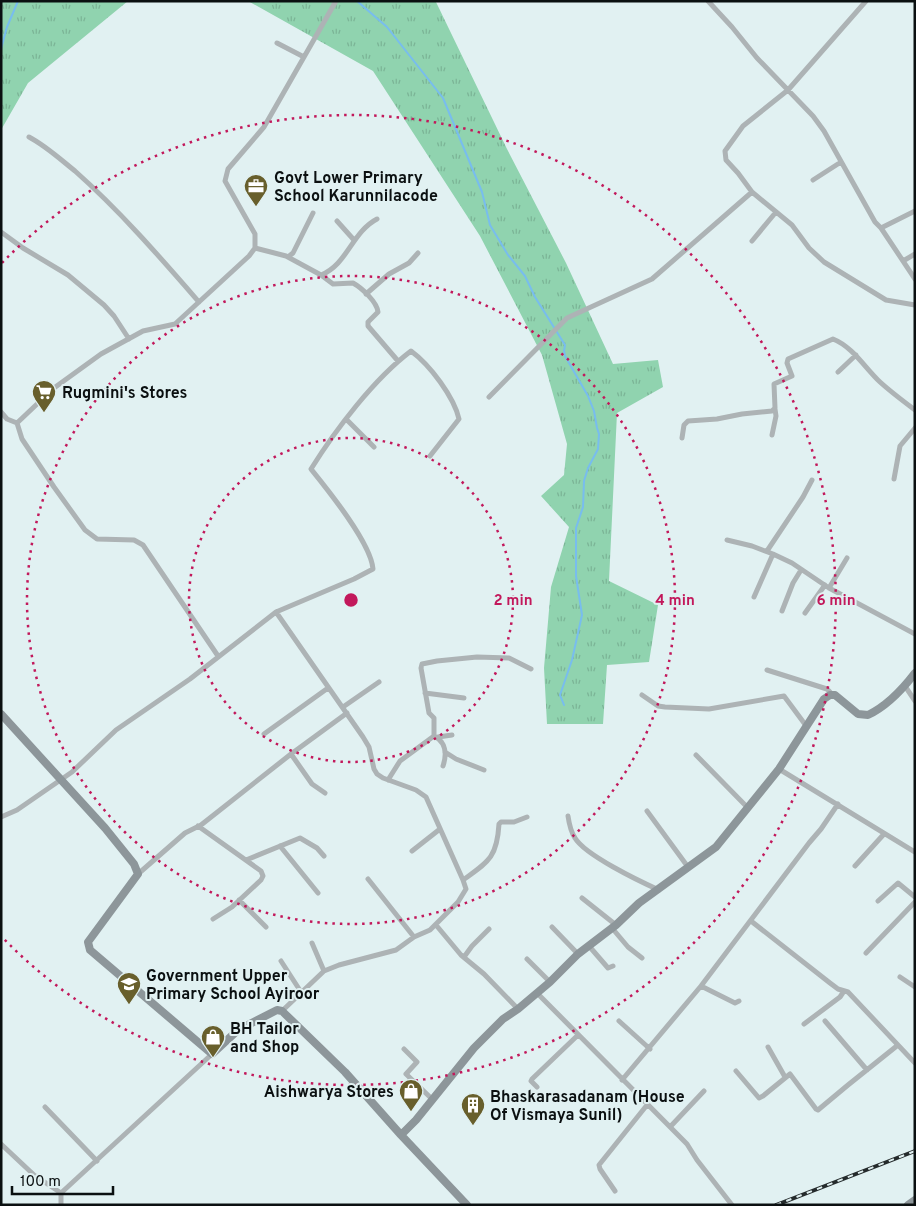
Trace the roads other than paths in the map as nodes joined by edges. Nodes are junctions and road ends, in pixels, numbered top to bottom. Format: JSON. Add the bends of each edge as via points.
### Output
{"nodes":[{"id":1,"x":336,"y":1,"type":"edge"},
{"id":2,"x":708,"y":1,"type":"edge"},
{"id":3,"x":866,"y":1,"type":"edge"},
{"id":4,"x":277,"y":43,"type":"dead end"},
{"id":5,"x":304,"y":57,"type":"junction"},
{"id":6,"x":788,"y":90,"type":"junction"},
{"id":7,"x":29,"y":137,"type":"dead end"},
{"id":8,"x":842,"y":162,"type":"junction"},
{"id":9,"x":813,"y":180,"type":"dead end"},
{"id":10,"x":752,"y":192,"type":"junction"},
{"id":11,"x":915,"y":211,"type":"edge"},
{"id":12,"x":776,"y":212,"type":"junction"},
{"id":13,"x":312,"y":213,"type":"dead end"},
{"id":14,"x":377,"y":220,"type":"dead end"},
{"id":15,"x":337,"y":221,"type":"dead end"},
{"id":16,"x":880,"y":228,"type":"junction"},
{"id":17,"x":1,"y":232,"type":"edge"},
{"id":18,"x":354,"y":240,"type":"junction"},
{"id":19,"x":752,"y":240,"type":"dead end"},
{"id":20,"x":255,"y":248,"type":"junction"},
{"id":21,"x":418,"y":253,"type":"dead end"},
{"id":22,"x":915,"y":254,"type":"edge"},
{"id":23,"x":288,"y":257,"type":"junction"},
{"id":24,"x":903,"y":261,"type":"junction"},
{"id":25,"x":320,"y":276,"type":"junction"},
{"id":26,"x":915,"y":279,"type":"edge"},
{"id":27,"x":366,"y":294,"type":"junction"},
{"id":28,"x":198,"y":302,"type":"junction"},
{"id":29,"x":915,"y":305,"type":"edge"},
{"id":30,"x":129,"y":339,"type":"junction"},
{"id":31,"x":856,"y":355,"type":"junction"},
{"id":32,"x":398,"y":361,"type":"junction"},
{"id":33,"x":838,"y":372,"type":"dead end"},
{"id":34,"x":489,"y":398,"type":"dead end"},
{"id":35,"x":775,"y":409,"type":"junction"},
{"id":36,"x":915,"y":410,"type":"edge"},
{"id":37,"x":1,"y":412,"type":"edge"},
{"id":38,"x":7,"y":418,"type":"junction"},
{"id":39,"x":346,"y":419,"type":"junction"},
{"id":40,"x":1,"y":422,"type":"edge"},
{"id":41,"x":17,"y":423,"type":"junction"},
{"id":42,"x":915,"y":428,"type":"edge"},
{"id":43,"x":772,"y":435,"type":"dead end"},
{"id":44,"x":682,"y":438,"type":"dead end"},
{"id":45,"x":374,"y":447,"type":"dead end"},
{"id":46,"x":430,"y":456,"type":"dead end"},
{"id":47,"x":894,"y":479,"type":"dead end"},
{"id":48,"x":812,"y":480,"type":"dead end"},
{"id":49,"x":727,"y":540,"type":"dead end"},
{"id":50,"x":767,"y":551,"type":"junction"},
{"id":51,"x":774,"y":554,"type":"junction"},
{"id":52,"x":847,"y":558,"type":"dead end"},
{"id":53,"x":801,"y":570,"type":"junction"},
{"id":54,"x":827,"y":586,"type":"junction"},
{"id":55,"x":754,"y":597,"type":"dead end"},
{"id":56,"x":782,"y":610,"type":"dead end"},
{"id":57,"x":276,"y":612,"type":"junction"},
{"id":58,"x":805,"y":613,"type":"dead end"},
{"id":59,"x":915,"y":634,"type":"edge"},
{"id":60,"x":218,"y":656,"type":"junction"},
{"id":61,"x":531,"y":669,"type":"dead end"},
{"id":62,"x":767,"y":670,"type":"dead end"},
{"id":63,"x":915,"y":673,"type":"edge"},
{"id":64,"x":379,"y":682,"type":"dead end"},
{"id":65,"x":905,"y":686,"type":"junction"},
{"id":66,"x":328,"y":688,"type":"junction"},
{"id":67,"x":425,"y":693,"type":"junction"},
{"id":68,"x":642,"y":695,"type":"dead end"},
{"id":69,"x":830,"y":695,"type":"junction"},
{"id":70,"x":464,"y":698,"type":"dead end"},
{"id":71,"x":915,"y":700,"type":"edge"},
{"id":72,"x":343,"y":707,"type":"junction"},
{"id":73,"x":347,"y":712,"type":"junction"},
{"id":74,"x":1,"y":714,"type":"edge"},
{"id":75,"x":807,"y":727,"type":"junction"},
{"id":76,"x":264,"y":734,"type":"dead end"},
{"id":77,"x":452,"y":735,"type":"dead end"},
{"id":78,"x":436,"y":737,"type":"junction"},
{"id":79,"x":445,"y":752,"type":"junction"},
{"id":80,"x":291,"y":754,"type":"junction"},
{"id":81,"x":696,"y":755,"type":"dead end"},
{"id":82,"x":443,"y":766,"type":"dead end"},
{"id":83,"x":780,"y":769,"type":"junction"},
{"id":84,"x":484,"y":770,"type":"dead end"},
{"id":85,"x":61,"y":780,"type":"junction"},
{"id":86,"x":388,"y":780,"type":"junction"},
{"id":87,"x":325,"y":793,"type":"dead end"},
{"id":88,"x":838,"y":804,"type":"junction"},
{"id":89,"x":748,"y":808,"type":"junction"},
{"id":90,"x":647,"y":811,"type":"dead end"},
{"id":91,"x":568,"y":816,"type":"dead end"},
{"id":92,"x":1,"y":817,"type":"edge"},
{"id":93,"x":527,"y":817,"type":"dead end"},
{"id":94,"x":198,"y":826,"type":"junction"},
{"id":95,"x":440,"y":829,"type":"junction"},
{"id":96,"x":884,"y":834,"type":"junction"},
{"id":97,"x":280,"y":846,"type":"junction"},
{"id":98,"x":412,"y":850,"type":"dead end"},
{"id":99,"x":915,"y":852,"type":"edge"},
{"id":100,"x":324,"y":856,"type":"dead end"},
{"id":101,"x":246,"y":860,"type":"junction"},
{"id":102,"x":855,"y":866,"type":"dead end"},
{"id":103,"x":688,"y":867,"type":"junction"},
{"id":104,"x":138,"y":874,"type":"junction"},
{"id":105,"x":368,"y":879,"type":"dead end"},
{"id":106,"x":462,"y":880,"type":"junction"},
{"id":107,"x":659,"y":890,"type":"junction"},
{"id":108,"x":318,"y":894,"type":"dead end"},
{"id":109,"x":915,"y":897,"type":"edge"},
{"id":110,"x":582,"y":898,"type":"dead end"},
{"id":111,"x":239,"y":900,"type":"junction"},
{"id":112,"x":878,"y":901,"type":"dead end"},
{"id":113,"x":915,"y":902,"type":"edge"},
{"id":114,"x":213,"y":919,"type":"dead end"},
{"id":115,"x":751,"y":922,"type":"junction"},
{"id":116,"x":436,"y":925,"type":"junction"},
{"id":117,"x":266,"y":927,"type":"dead end"},
{"id":118,"x":552,"y":927,"type":"dead end"},
{"id":119,"x":614,"y":927,"type":"junction"},
{"id":120,"x":490,"y":929,"type":"dead end"},
{"id":121,"x":414,"y":937,"type":"junction"},
{"id":122,"x":312,"y":942,"type":"dead end"},
{"id":123,"x":589,"y":946,"type":"junction"},
{"id":124,"x":866,"y":953,"type":"dead end"},
{"id":125,"x":578,"y":954,"type":"junction"},
{"id":126,"x":464,"y":957,"type":"junction"},
{"id":127,"x":642,"y":958,"type":"dead end"},
{"id":128,"x":527,"y":959,"type":"dead end"},
{"id":129,"x":281,"y":961,"type":"dead end"},
{"id":130,"x":613,"y":966,"type":"dead end"},
{"id":131,"x":324,"y":971,"type":"junction"},
{"id":132,"x":900,"y":977,"type":"dead end"},
{"id":133,"x":550,"y":982,"type":"junction"},
{"id":134,"x":701,"y":986,"type":"junction"},
{"id":135,"x":915,"y":987,"type":"edge"},
{"id":136,"x":844,"y":991,"type":"junction"},
{"id":137,"x":301,"y":992,"type":"junction"},
{"id":138,"x":537,"y":993,"type":"junction"},
{"id":139,"x":739,"y":1001,"type":"dead end"},
{"id":140,"x":518,"y":1009,"type":"junction"},
{"id":141,"x":282,"y":1011,"type":"junction"},
{"id":142,"x":618,"y":1021,"type":"dead end"},
{"id":143,"x":825,"y":1021,"type":"dead end"},
{"id":144,"x":804,"y":1024,"type":"dead end"},
{"id":145,"x":578,"y":1035,"type":"junction"},
{"id":146,"x":898,"y":1045,"type":"junction"},
{"id":147,"x":768,"y":1047,"type":"dead end"},
{"id":148,"x":404,"y":1049,"type":"dead end"},
{"id":149,"x":650,"y":1049,"type":"junction"},
{"id":150,"x":212,"y":1054,"type":"junction"},
{"id":151,"x":915,"y":1063,"type":"edge"},
{"id":152,"x":867,"y":1070,"type":"junction"},
{"id":153,"x":736,"y":1071,"type":"dead end"},
{"id":154,"x":785,"y":1076,"type":"junction"},
{"id":155,"x":622,"y":1080,"type":"junction"},
{"id":156,"x":537,"y":1087,"type":"dead end"},
{"id":157,"x":704,"y":1091,"type":"dead end"},
{"id":158,"x":433,"y":1100,"type":"junction"},
{"id":159,"x":648,"y":1105,"type":"junction"},
{"id":160,"x":45,"y":1107,"type":"dead end"},
{"id":161,"x":670,"y":1127,"type":"junction"},
{"id":162,"x":400,"y":1135,"type":"junction"},
{"id":163,"x":1,"y":1144,"type":"edge"},
{"id":164,"x":96,"y":1161,"type":"junction"},
{"id":165,"x":615,"y":1191,"type":"dead end"},
{"id":166,"x":61,"y":1194,"type":"junction"},
{"id":167,"x":915,"y":1200,"type":"edge"},
{"id":168,"x":61,"y":1205,"type":"edge"},
{"id":169,"x":467,"y":1205,"type":"edge"},
{"id":170,"x":732,"y":1205,"type":"edge"},
{"id":171,"x":908,"y":1205,"type":"edge"}],
"edges":[{"from":1,"to":5,"type":"street"},
{"from":2,"to":6,"type":"street"},
{"from":3,"to":6,"type":"street"},
{"from":4,"to":5,"type":"street"},
{"from":5,"to":20,"type":"street","via":[[264,127],[228,169],[225,181],[255,234]]},
{"from":6,"to":8,"type":"street","via":[[814,116]]},
{"from":6,"to":10,"type":"street","via":[[743,126],[725,151],[726,160]]},
{"from":7,"to":28,"type":"street","via":[[44,145],[128,221]]},
{"from":8,"to":9,"type":"street"},
{"from":8,"to":16,"type":"street"},
{"from":10,"to":12,"type":"street"},
{"from":10,"to":34,"type":"street","via":[[652,279],[567,318]]},
{"from":11,"to":16,"type":"street"},
{"from":12,"to":19,"type":"street"},
{"from":12,"to":29,"type":"street","via":[[792,225],[824,262],[886,300]]},
{"from":13,"to":23,"type":"street"},
{"from":14,"to":18,"type":"street"},
{"from":15,"to":18,"type":"street"},
{"from":16,"to":24,"type":"street"},
{"from":17,"to":30,"type":"street","via":[[68,275],[104,305]]},
{"from":18,"to":25,"type":"street","via":[[346,254]]},
{"from":20,"to":23,"type":"street"},
{"from":20,"to":28,"type":"street"},
{"from":21,"to":27,"type":"street"},
{"from":22,"to":24,"type":"street"},
{"from":23,"to":25,"type":"street"},
{"from":24,"to":26,"type":"street"},
{"from":25,"to":27,"type":"street","via":[[333,284],[353,283]]},
{"from":27,"to":32,"type":"street","via":[[378,308],[368,326]]},
{"from":28,"to":30,"type":"street","via":[[175,324],[144,331]]},
{"from":30,"to":41,"type":"street","via":[[101,354],[54,388]]},
{"from":31,"to":33,"type":"street"},
{"from":31,"to":35,"type":"street","via":[[833,339],[790,357],[787,363],[792,376],[774,384]]},
{"from":31,"to":36,"type":"street","via":[[879,381]]},
{"from":32,"to":39,"type":"street"},
{"from":32,"to":46,"type":"street","via":[[411,351],[419,357],[457,409],[459,419]]},
{"from":35,"to":43,"type":"street"},
{"from":35,"to":44,"type":"street","via":[[688,421]]},
{"from":37,"to":38,"type":"street"},
{"from":38,"to":40,"type":"street"},
{"from":38,"to":41,"type":"street"},
{"from":39,"to":45,"type":"street"},
{"from":39,"to":57,"type":"street","via":[[311,469],[362,541],[373,569]]},
{"from":41,"to":60,"type":"street","via":[[22,439],[85,530],[97,539],[134,540],[143,545]]},
{"from":42,"to":47,"type":"street","via":[[900,446]]},
{"from":48,"to":50,"type":"street"},
{"from":49,"to":50,"type":"street"},
{"from":50,"to":51,"type":"street"},
{"from":51,"to":53,"type":"street"},
{"from":51,"to":55,"type":"street"},
{"from":52,"to":54,"type":"street"},
{"from":53,"to":54,"type":"street"},
{"from":53,"to":56,"type":"street"},
{"from":54,"to":58,"type":"street"},
{"from":54,"to":59,"type":"street"},
{"from":57,"to":60,"type":"street"},
{"from":57,"to":66,"type":"street"},
{"from":60,"to":85,"type":"street","via":[[116,730]]},
{"from":61,"to":67,"type":"street","via":[[508,658],[425,664],[421,668]]},
{"from":62,"to":69,"type":"street","via":[[828,689]]},
{"from":63,"to":65,"type":"main road"},
{"from":64,"to":72,"type":"street"},
{"from":65,"to":69,"type":"main road","via":[[885,705],[868,715],[858,714]]},
{"from":65,"to":71,"type":"street"},
{"from":66,"to":72,"type":"street"},
{"from":66,"to":76,"type":"street"},
{"from":67,"to":70,"type":"street"},
{"from":67,"to":78,"type":"street","via":[[429,712],[434,718]]},
{"from":68,"to":75,"type":"street","via":[[658,706],[709,709],[784,696]]},
{"from":69,"to":75,"type":"main road","via":[[824,699]]},
{"from":72,"to":73,"type":"street"},
{"from":73,"to":80,"type":"street"},
{"from":73,"to":86,"type":"street","via":[[369,747],[376,772]]},
{"from":74,"to":85,"type":"main road"},
{"from":75,"to":83,"type":"main road"},
{"from":77,"to":78,"type":"street"},
{"from":78,"to":79,"type":"street"},
{"from":78,"to":86,"type":"street","via":[[400,761]]},
{"from":79,"to":82,"type":"street"},
{"from":79,"to":84,"type":"street"},
{"from":80,"to":87,"type":"street","via":[[312,784]]},
{"from":80,"to":94,"type":"street"},
{"from":81,"to":89,"type":"street"},
{"from":83,"to":88,"type":"street"},
{"from":83,"to":89,"type":"main road"},
{"from":85,"to":92,"type":"street"},
{"from":85,"to":104,"type":"main road","via":[[105,828],[134,864]]},
{"from":86,"to":95,"type":"street","via":[[422,794],[430,804]]},
{"from":88,"to":96,"type":"street"},
{"from":88,"to":115,"type":"street"},
{"from":89,"to":103,"type":"main road","via":[[716,847]]},
{"from":90,"to":103,"type":"street"},
{"from":91,"to":107,"type":"street","via":[[575,839],[584,848]]},
{"from":93,"to":106,"type":"street","via":[[501,822],[496,850],[484,864]]},
{"from":94,"to":101,"type":"street"},
{"from":94,"to":104,"type":"street","via":[[185,833]]},
{"from":95,"to":98,"type":"street"},
{"from":95,"to":106,"type":"street"},
{"from":96,"to":99,"type":"street"},
{"from":96,"to":102,"type":"street"},
{"from":97,"to":100,"type":"street","via":[[300,838]]},
{"from":97,"to":101,"type":"street"},
{"from":97,"to":108,"type":"street"},
{"from":101,"to":111,"type":"street","via":[[263,876]]},
{"from":103,"to":107,"type":"main road"},
{"from":104,"to":150,"type":"main road","via":[[88,942],[90,950]]},
{"from":105,"to":121,"type":"street"},
{"from":106,"to":116,"type":"street","via":[[466,889]]},
{"from":107,"to":119,"type":"main road","via":[[639,903]]},
{"from":109,"to":112,"type":"street","via":[[898,883]]},
{"from":110,"to":119,"type":"street"},
{"from":111,"to":114,"type":"street"},
{"from":111,"to":117,"type":"street"},
{"from":113,"to":124,"type":"street"},
{"from":115,"to":134,"type":"street"},
{"from":115,"to":136,"type":"street"},
{"from":116,"to":121,"type":"street"},
{"from":116,"to":126,"type":"street"},
{"from":118,"to":125,"type":"street"},
{"from":119,"to":123,"type":"main road"},
{"from":119,"to":127,"type":"street","via":[[628,947]]},
{"from":120,"to":126,"type":"street"},
{"from":121,"to":131,"type":"street","via":[[396,950]]},
{"from":122,"to":131,"type":"street"},
{"from":123,"to":125,"type":"main road"},
{"from":123,"to":130,"type":"street","via":[[608,968]]},
{"from":125,"to":133,"type":"main road"},
{"from":126,"to":140,"type":"street"},
{"from":128,"to":133,"type":"street"},
{"from":129,"to":137,"type":"street"},
{"from":131,"to":137,"type":"street"},
{"from":132,"to":135,"type":"street"},
{"from":133,"to":138,"type":"main road"},
{"from":134,"to":139,"type":"street","via":[[735,1004]]},
{"from":134,"to":149,"type":"street"},
{"from":136,"to":144,"type":"street"},
{"from":136,"to":146,"type":"street"},
{"from":137,"to":141,"type":"street"},
{"from":138,"to":140,"type":"main road"},
{"from":138,"to":145,"type":"street"},
{"from":140,"to":158,"type":"main road","via":[[474,1048]]},
{"from":141,"to":150,"type":"main road","via":[[277,1010],[238,1030]]},
{"from":141,"to":162,"type":"main road","via":[[345,1072]]},
{"from":142,"to":149,"type":"street"},
{"from":143,"to":152,"type":"street"},
{"from":145,"to":155,"type":"street"},
{"from":145,"to":156,"type":"street","via":[[532,1079]]},
{"from":146,"to":151,"type":"street"},
{"from":146,"to":152,"type":"street"},
{"from":147,"to":154,"type":"street"},
{"from":148,"to":158,"type":"street","via":[[417,1062],[406,1074]]},
{"from":149,"to":155,"type":"street"},
{"from":150,"to":164,"type":"street"},
{"from":152,"to":154,"type":"street","via":[[818,1110],[790,1074]]},
{"from":153,"to":154,"type":"street","via":[[759,1098]]},
{"from":155,"to":159,"type":"street"},
{"from":157,"to":161,"type":"street"},
{"from":158,"to":162,"type":"main road"},
{"from":159,"to":161,"type":"street"},
{"from":159,"to":165,"type":"street","via":[[599,1165]]},
{"from":160,"to":164,"type":"street"},
{"from":161,"to":170,"type":"street","via":[[687,1144]]},
{"from":162,"to":169,"type":"main road"},
{"from":163,"to":166,"type":"street","via":[[34,1176]]},
{"from":164,"to":166,"type":"street"},
{"from":166,"to":168,"type":"street"},
{"from":167,"to":171,"type":"main road"}]}
